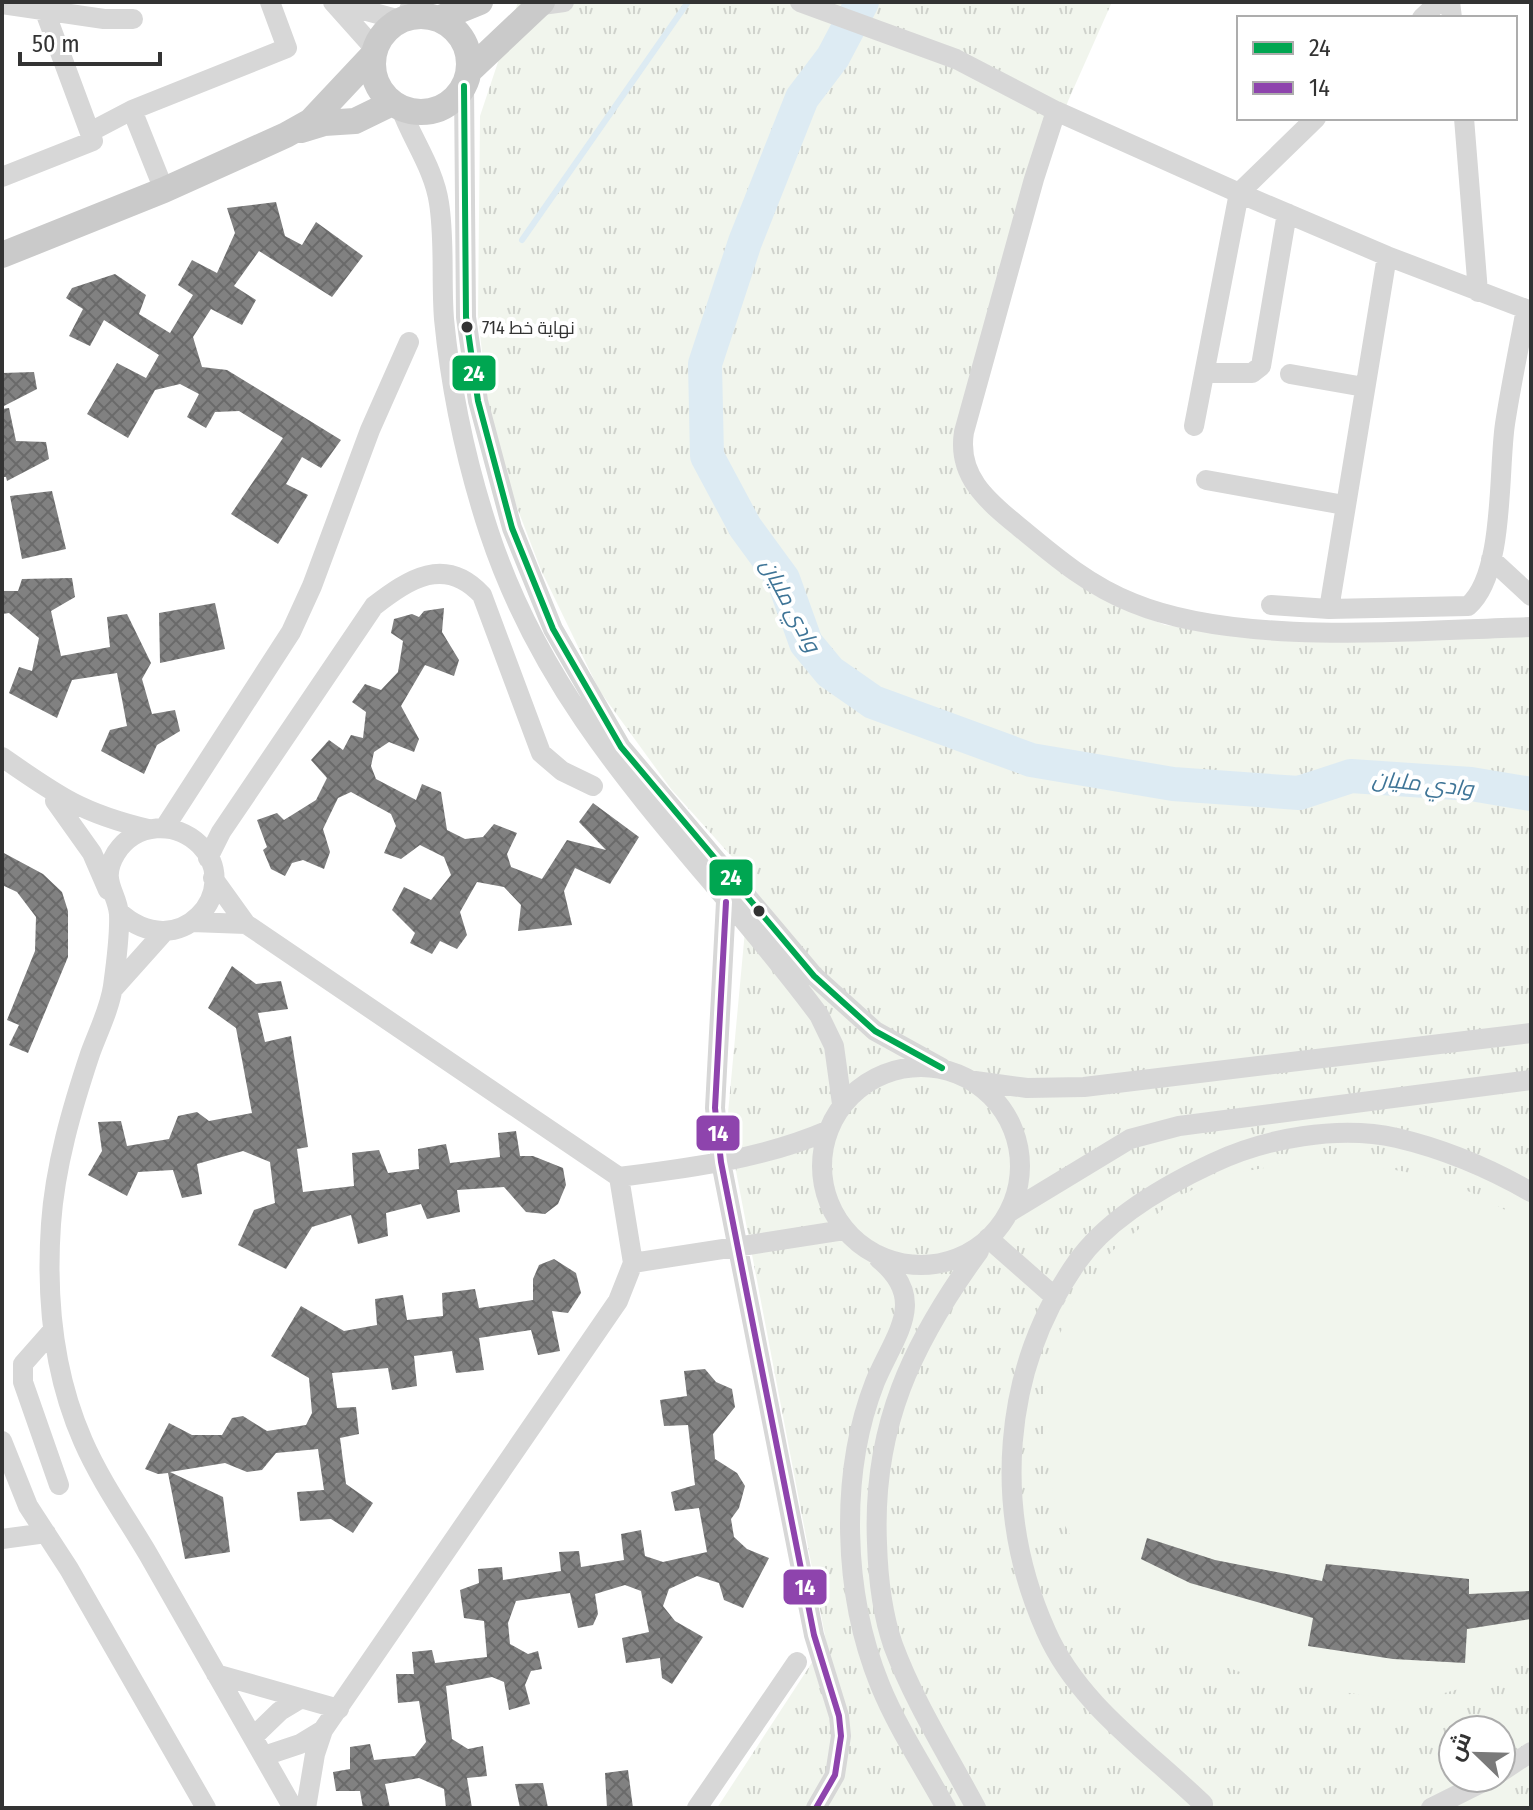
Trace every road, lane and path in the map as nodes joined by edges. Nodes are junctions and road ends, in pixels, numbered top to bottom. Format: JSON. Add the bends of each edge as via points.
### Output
{"nodes":[{"id":1,"x":270,"y":2,"type":"edge"},
{"id":2,"x":334,"y":2,"type":"edge"},
{"id":3,"x":480,"y":2,"type":"edge"},
{"id":4,"x":564,"y":2,"type":"edge"},
{"id":5,"x":800,"y":2,"type":"edge"},
{"id":6,"x":1439,"y":2,"type":"edge"},
{"id":7,"x":2,"y":4,"type":"edge"},
{"id":8,"x":538,"y":4,"type":"edge"},
{"id":9,"x":49,"y":6,"type":"edge"},
{"id":10,"x":406,"y":13,"type":"edge"},
{"id":11,"x":448,"y":15,"type":"edge"},
{"id":12,"x":1424,"y":16,"type":"edge"},
{"id":13,"x":133,"y":19,"type":"dead end"},
{"id":14,"x":374,"y":52,"type":"junction"},
{"id":15,"x":467,"y":78,"type":"junction"},
{"id":16,"x":396,"y":106,"type":"junction"},
{"id":17,"x":132,"y":110,"type":"junction"},
{"id":18,"x":1056,"y":111,"type":"junction"},
{"id":19,"x":1314,"y":120,"type":"edge"},
{"id":20,"x":1464,"y":120,"type":"edge"},
{"id":21,"x":286,"y":135,"type":"junction"},
{"id":22,"x":91,"y":136,"type":"junction"},
{"id":23,"x":2,"y":177,"type":"edge"},
{"id":24,"x":164,"y":190,"type":"junction"},
{"id":25,"x":1239,"y":193,"type":"junction"},
{"id":26,"x":1287,"y":213,"type":"junction"},
{"id":27,"x":2,"y":255,"type":"edge"},
{"id":28,"x":1387,"y":256,"type":"junction"},
{"id":29,"x":1478,"y":292,"type":"junction"},
{"id":30,"x":1528,"y":310,"type":"edge"},
{"id":31,"x":409,"y":342,"type":"dead end"},
{"id":32,"x":1204,"y":373,"type":"junction"},
{"id":33,"x":1290,"y":374,"type":"dead end"},
{"id":34,"x":1364,"y":387,"type":"junction"},
{"id":35,"x":1194,"y":426,"type":"dead end"},
{"id":36,"x":1206,"y":480,"type":"dead end"},
{"id":37,"x":1344,"y":505,"type":"junction"},
{"id":38,"x":1491,"y":559,"type":"junction"},
{"id":39,"x":1531,"y":596,"type":"edge"},
{"id":40,"x":1271,"y":605,"type":"dead end"},
{"id":41,"x":1329,"y":609,"type":"junction"},
{"id":42,"x":1531,"y":627,"type":"edge"},
{"id":43,"x":2,"y":757,"type":"edge"},
{"id":44,"x":42,"y":786,"type":"junction"},
{"id":45,"x":593,"y":786,"type":"dead end"},
{"id":46,"x":157,"y":828,"type":"junction"},
{"id":47,"x":210,"y":868,"type":"junction"},
{"id":48,"x":114,"y":902,"type":"junction"},
{"id":49,"x":726,"y":902,"type":"junction"},
{"id":50,"x":192,"y":922,"type":"junction"},
{"id":51,"x":246,"y":924,"type":"junction"},
{"id":52,"x":164,"y":932,"type":"junction"},
{"id":53,"x":113,"y":989,"type":"junction"},
{"id":54,"x":1531,"y":1033,"type":"edge"},
{"id":55,"x":942,"y":1068,"type":"junction"},
{"id":56,"x":1531,"y":1080,"type":"edge"},
{"id":57,"x":974,"y":1081,"type":"junction"},
{"id":58,"x":842,"y":1104,"type":"junction"},
{"id":59,"x":827,"y":1131,"type":"junction"},
{"id":60,"x":721,"y":1162,"type":"junction"},
{"id":61,"x":619,"y":1177,"type":"junction"},
{"id":62,"x":1531,"y":1192,"type":"edge"},
{"id":63,"x":1008,"y":1213,"type":"junction"},
{"id":64,"x":844,"y":1230,"type":"junction"},
{"id":65,"x":988,"y":1239,"type":"junction"},
{"id":66,"x":736,"y":1246,"type":"junction"},
{"id":67,"x":870,"y":1252,"type":"junction"},
{"id":68,"x":633,"y":1263,"type":"junction"},
{"id":69,"x":1056,"y":1298,"type":"junction"},
{"id":70,"x":53,"y":1330,"type":"junction"},
{"id":71,"x":2,"y":1441,"type":"edge"},
{"id":72,"x":59,"y":1485,"type":"dead end"},
{"id":73,"x":46,"y":1533,"type":"junction"},
{"id":74,"x":2,"y":1539,"type":"edge"},
{"id":75,"x":797,"y":1662,"type":"dead end"},
{"id":76,"x":216,"y":1674,"type":"junction"},
{"id":77,"x":300,"y":1699,"type":"junction"},
{"id":78,"x":339,"y":1709,"type":"junction"},
{"id":79,"x":323,"y":1730,"type":"junction"},
{"id":80,"x":253,"y":1737,"type":"junction"},
{"id":81,"x":264,"y":1756,"type":"junction"},
{"id":82,"x":1459,"y":1794,"type":"edge"},
{"id":83,"x":206,"y":1808,"type":"edge"},
{"id":84,"x":293,"y":1808,"type":"edge"},
{"id":85,"x":306,"y":1808,"type":"edge"},
{"id":86,"x":697,"y":1808,"type":"edge"},
{"id":87,"x":816,"y":1808,"type":"edge"},
{"id":88,"x":946,"y":1808,"type":"edge"},
{"id":89,"x":976,"y":1808,"type":"edge"},
{"id":90,"x":1202,"y":1808,"type":"edge"},
{"id":91,"x":1431,"y":1808,"type":"edge"}],
"edges":[{"from":1,"to":17,"type":"street","via":[[287,48]]},
{"from":2,"to":10,"type":"street"},
{"from":2,"to":14,"type":"street"},
{"from":3,"to":11,"type":"main road"},
{"from":4,"to":8,"type":"street"},
{"from":5,"to":18,"type":"street","via":[[956,59]]},
{"from":6,"to":12,"type":"street"},
{"from":7,"to":9,"type":"street"},
{"from":8,"to":15,"type":"main road"},
{"from":9,"to":13,"type":"street","via":[[104,19]]},
{"from":9,"to":22,"type":"street"},
{"from":10,"to":11,"type":"main road"},
{"from":10,"to":14,"type":"main road","via":[[389,27]]},
{"from":11,"to":15,"type":"main road","via":[[465,44]]},
{"from":14,"to":16,"type":"main road","via":[[376,82]]},
{"from":14,"to":21,"type":"main road","via":[[311,121]]},
{"from":15,"to":16,"type":"main road","via":[[456,98],[430,112]]},
{"from":15,"to":55,"type":"street","via":[[466,317],[478,401],[512,528],[553,629],[621,747],[814,976],[875,1031]]},
{"from":16,"to":21,"type":"main road","via":[[355,121],[324,123]]},
{"from":16,"to":49,"type":"street","via":[[432,174],[439,204],[455,408],[476,490],[510,586],[541,650],[601,748]]},
{"from":17,"to":22,"type":"street"},
{"from":17,"to":24,"type":"street"},
{"from":18,"to":25,"type":"street"},
{"from":18,"to":42,"type":"street","via":[[964,432],[962,460],[985,495],[1042,546],[1101,588],[1167,615],[1271,629]]},
{"from":19,"to":25,"type":"street"},
{"from":20,"to":29,"type":"street"},
{"from":21,"to":24,"type":"main road"},
{"from":22,"to":23,"type":"street"},
{"from":24,"to":27,"type":"main road"},
{"from":25,"to":26,"type":"street"},
{"from":25,"to":32,"type":"street"},
{"from":26,"to":28,"type":"street"},
{"from":26,"to":32,"type":"street","via":[[1261,366],[1252,373]]},
{"from":28,"to":29,"type":"street"},
{"from":28,"to":34,"type":"street"},
{"from":29,"to":30,"type":"street"},
{"from":30,"to":38,"type":"street","via":[[1504,426]]},
{"from":31,"to":46,"type":"street","via":[[291,632]]},
{"from":32,"to":35,"type":"street"},
{"from":33,"to":34,"type":"street"},
{"from":34,"to":37,"type":"street"},
{"from":36,"to":37,"type":"street"},
{"from":37,"to":41,"type":"street"},
{"from":38,"to":39,"type":"street"},
{"from":38,"to":41,"type":"street","via":[[1481,591],[1468,606]]},
{"from":40,"to":41,"type":"street"},
{"from":43,"to":44,"type":"street"},
{"from":44,"to":46,"type":"street","via":[[91,814]]},
{"from":44,"to":48,"type":"street","via":[[81,836]]},
{"from":45,"to":47,"type":"street","via":[[541,753],[482,595],[468,580],[433,573],[407,580],[374,606],[221,832]]},
{"from":46,"to":47,"type":"street","via":[[188,835],[203,849]]},
{"from":46,"to":48,"type":"street","via":[[130,838],[116,853],[109,872]]},
{"from":47,"to":50,"type":"street","via":[[206,907]]},
{"from":47,"to":51,"type":"street"},
{"from":48,"to":52,"type":"street","via":[[134,926]]},
{"from":48,"to":53,"type":"street"},
{"from":49,"to":58,"type":"street","via":[[819,1015],[834,1046]]},
{"from":49,"to":60,"type":"street","via":[[715,1108]]},
{"from":50,"to":51,"type":"street"},
{"from":50,"to":52,"type":"street"},
{"from":51,"to":61,"type":"street"},
{"from":52,"to":53,"type":"street"},
{"from":53,"to":70,"type":"street","via":[[62,1151],[48,1269]]},
{"from":54,"to":57,"type":"street","via":[[1084,1087],[1027,1088]]},
{"from":55,"to":57,"type":"street"},
{"from":55,"to":58,"type":"street","via":[[905,1067],[870,1079]]},
{"from":56,"to":63,"type":"street","via":[[1179,1126],[1118,1145]]},
{"from":57,"to":63,"type":"street","via":[[996,1100],[1012,1126],[1020,1155],[1018,1185]]},
{"from":58,"to":59,"type":"street"},
{"from":59,"to":60,"type":"street","via":[[798,1144]]},
{"from":59,"to":64,"type":"street","via":[[821,1165],[827,1199]]},
{"from":60,"to":61,"type":"street"},
{"from":60,"to":66,"type":"street"},
{"from":61,"to":68,"type":"street"},
{"from":62,"to":69,"type":"street","via":[[1464,1158],[1394,1137],[1337,1134],[1243,1149],[1188,1174],[1137,1207],[1078,1260]]},
{"from":63,"to":65,"type":"street"},
{"from":64,"to":66,"type":"street"},
{"from":64,"to":67,"type":"street"},
{"from":65,"to":67,"type":"street","via":[[960,1257],[930,1265],[899,1263]]},
{"from":65,"to":69,"type":"street"},
{"from":65,"to":89,"type":"street","via":[[945,1297],[895,1399],[877,1477],[876,1520],[892,1643]]},
{"from":66,"to":68,"type":"street"},
{"from":66,"to":87,"type":"street","via":[[814,1635],[839,1716],[835,1775]]},
{"from":67,"to":88,"type":"street","via":[[897,1274],[906,1299],[861,1424],[853,1472],[852,1563],[858,1610],[880,1687]]},
{"from":68,"to":78,"type":"street","via":[[618,1301]]},
{"from":69,"to":90,"type":"street","via":[[1034,1345],[1010,1434],[1013,1517],[1031,1592],[1046,1633],[1092,1701]]},
{"from":70,"to":72,"type":"street","via":[[23,1364],[23,1382]]},
{"from":70,"to":76,"type":"street","via":[[83,1441]]},
{"from":71,"to":73,"type":"street","via":[[28,1506]]},
{"from":73,"to":74,"type":"street"},
{"from":73,"to":83,"type":"street"},
{"from":75,"to":86,"type":"street"},
{"from":76,"to":77,"type":"street"},
{"from":76,"to":80,"type":"street"},
{"from":77,"to":78,"type":"street"},
{"from":77,"to":80,"type":"street"},
{"from":78,"to":79,"type":"street"},
{"from":79,"to":81,"type":"street"},
{"from":79,"to":85,"type":"street"},
{"from":80,"to":81,"type":"street"},
{"from":81,"to":84,"type":"street"},
{"from":82,"to":91,"type":"street"}]}
